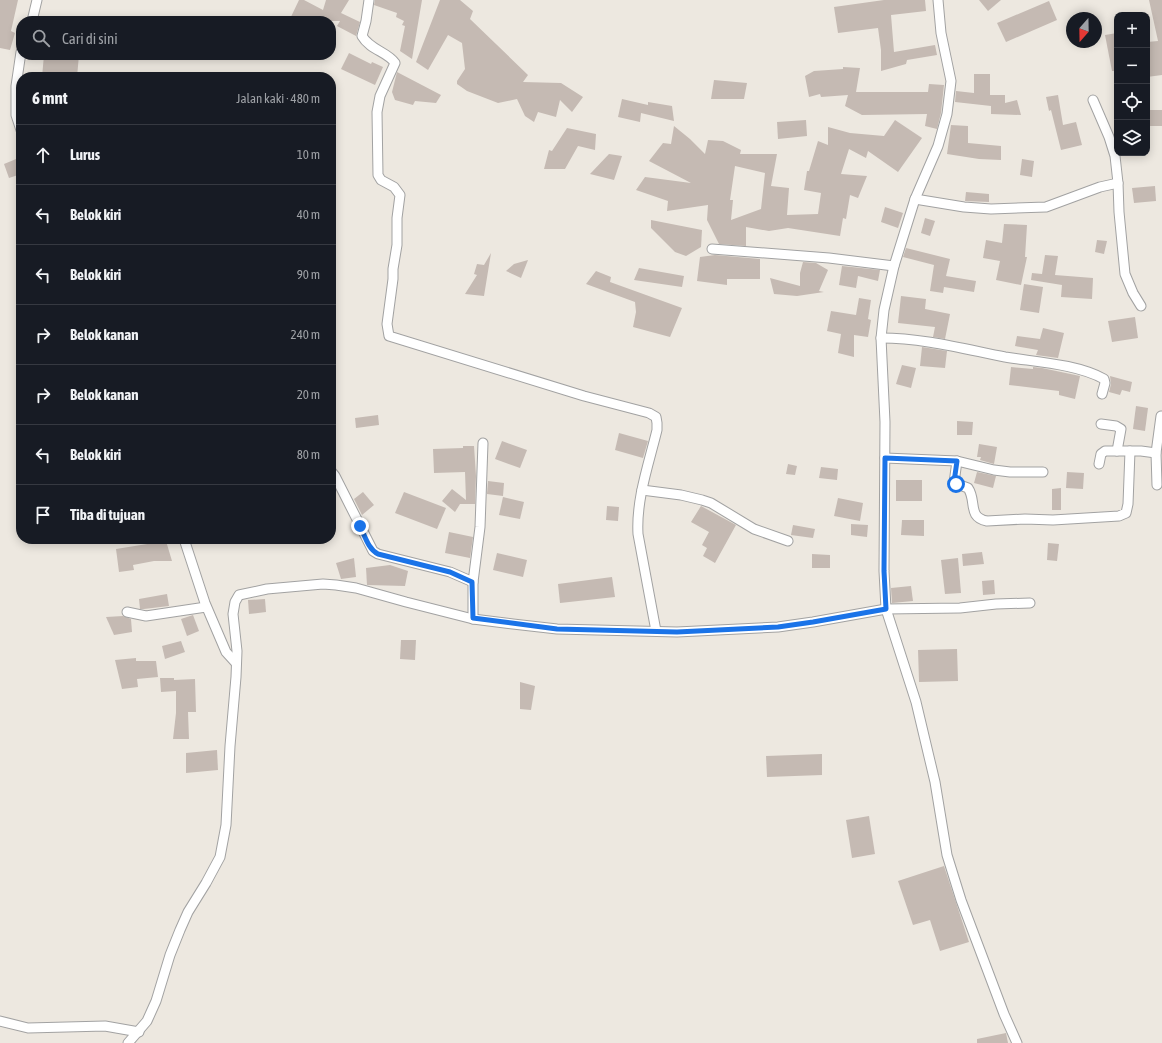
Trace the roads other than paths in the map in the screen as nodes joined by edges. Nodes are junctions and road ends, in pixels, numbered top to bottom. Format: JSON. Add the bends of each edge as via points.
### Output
{"nodes":[{"id":1,"x":37,"y":0,"type":"edge"},
{"id":2,"x":368,"y":0,"type":"edge"},
{"id":3,"x":938,"y":0,"type":"edge"},
{"id":4,"x":33,"y":16,"type":"edge"},
{"id":5,"x":19,"y":60,"type":"edge"},
{"id":6,"x":17,"y":72,"type":"edge"},
{"id":7,"x":16,"y":92,"type":"edge"},
{"id":8,"x":1093,"y":100,"type":"dead end"},
{"id":9,"x":16,"y":115,"type":"edge"},
{"id":10,"x":1118,"y":183,"type":"junction"},
{"id":11,"x":915,"y":199,"type":"junction"},
{"id":12,"x":712,"y":249,"type":"dead end"},
{"id":13,"x":894,"y":266,"type":"junction"},
{"id":14,"x":1141,"y":306,"type":"dead end"},
{"id":15,"x":881,"y":338,"type":"junction"},
{"id":16,"x":1102,"y":394,"type":"dead end"},
{"id":17,"x":1161,"y":416,"type":"edge"},
{"id":18,"x":1100,"y":424,"type":"dead end"},
{"id":19,"x":483,"y":443,"type":"dead end"},
{"id":20,"x":1117,"y":451,"type":"junction"},
{"id":21,"x":1130,"y":451,"type":"junction"},
{"id":22,"x":1156,"y":453,"type":"junction"},
{"id":23,"x":885,"y":458,"type":"junction"},
{"id":24,"x":957,"y":461,"type":"junction"},
{"id":25,"x":1100,"y":464,"type":"dead end"},
{"id":26,"x":1043,"y":472,"type":"dead end"},
{"id":27,"x":336,"y":478,"type":"edge"},
{"id":28,"x":1157,"y":485,"type":"dead end"},
{"id":29,"x":642,"y":490,"type":"junction"},
{"id":30,"x":788,"y":541,"type":"dead end"},
{"id":31,"x":186,"y":544,"type":"edge"},
{"id":32,"x":472,"y":582,"type":"junction"},
{"id":33,"x":1030,"y":603,"type":"dead end"},
{"id":34,"x":206,"y":607,"type":"junction"},
{"id":35,"x":886,"y":609,"type":"junction"},
{"id":36,"x":127,"y":612,"type":"dead end"},
{"id":37,"x":473,"y":618,"type":"junction"},
{"id":38,"x":656,"y":631,"type":"junction"},
{"id":39,"x":236,"y":663,"type":"junction"},
{"id":40,"x":0,"y":1021,"type":"edge"},
{"id":41,"x":139,"y":1032,"type":"junction"},
{"id":42,"x":128,"y":1043,"type":"edge"},
{"id":43,"x":1017,"y":1043,"type":"edge"}],
"edges":[{"from":1,"to":4,"type":"street"},
{"from":2,"to":29,"type":"street","via":[[362,36],[365,42],[393,59],[395,63],[380,96],[377,125],[378,175],[400,195],[397,245],[387,324],[389,336],[656,417],[657,430]]},
{"from":3,"to":11,"type":"street","via":[[941,33],[951,80],[947,114],[938,146]]},
{"from":5,"to":6,"type":"street"},
{"from":7,"to":9,"type":"street"},
{"from":8,"to":10,"type":"street","via":[[1115,152]]},
{"from":10,"to":11,"type":"street","via":[[1046,207],[991,210]]},
{"from":10,"to":14,"type":"street","via":[[1125,274]]},
{"from":11,"to":13,"type":"street"},
{"from":12,"to":13,"type":"street"},
{"from":13,"to":15,"type":"street","via":[[884,310]]},
{"from":15,"to":16,"type":"street","via":[[903,338],[1081,369],[1104,379]]},
{"from":15,"to":23,"type":"street"},
{"from":17,"to":22,"type":"street"},
{"from":18,"to":20,"type":"street","via":[[1121,429]]},
{"from":19,"to":32,"type":"street","via":[[480,527]]},
{"from":20,"to":21,"type":"street"},
{"from":20,"to":25,"type":"street","via":[[1103,452]]},
{"from":21,"to":22,"type":"street"},
{"from":21,"to":24,"type":"street","via":[[1126,513],[1119,516],[1074,519],[987,521],[978,518],[975,516],[968,488],[954,483]]},
{"from":22,"to":28,"type":"street"},
{"from":23,"to":24,"type":"street"},
{"from":23,"to":35,"type":"street"},
{"from":24,"to":26,"type":"street","via":[[994,470]]},
{"from":27,"to":32,"type":"street","via":[[373,552],[450,572]]},
{"from":29,"to":30,"type":"street","via":[[681,495],[711,503],[762,532]]},
{"from":29,"to":38,"type":"street","via":[[637,520],[638,534]]},
{"from":31,"to":34,"type":"street"},
{"from":32,"to":37,"type":"street"},
{"from":33,"to":35,"type":"street","via":[[960,608]]},
{"from":34,"to":36,"type":"street","via":[[146,616]]},
{"from":34,"to":39,"type":"street","via":[[226,652]]},
{"from":35,"to":38,"type":"street","via":[[778,627]]},
{"from":35,"to":43,"type":"street","via":[[918,709],[935,782],[947,856],[961,900]]},
{"from":37,"to":38,"type":"street","via":[[557,629]]},
{"from":37,"to":39,"type":"street","via":[[336,584],[266,589],[239,595],[235,602],[233,614]]},
{"from":39,"to":41,"type":"street","via":[[226,825],[220,857],[188,912],[170,956],[156,1001]]},
{"from":40,"to":41,"type":"street","via":[[28,1028],[105,1026]]},
{"from":41,"to":42,"type":"street"}]}
